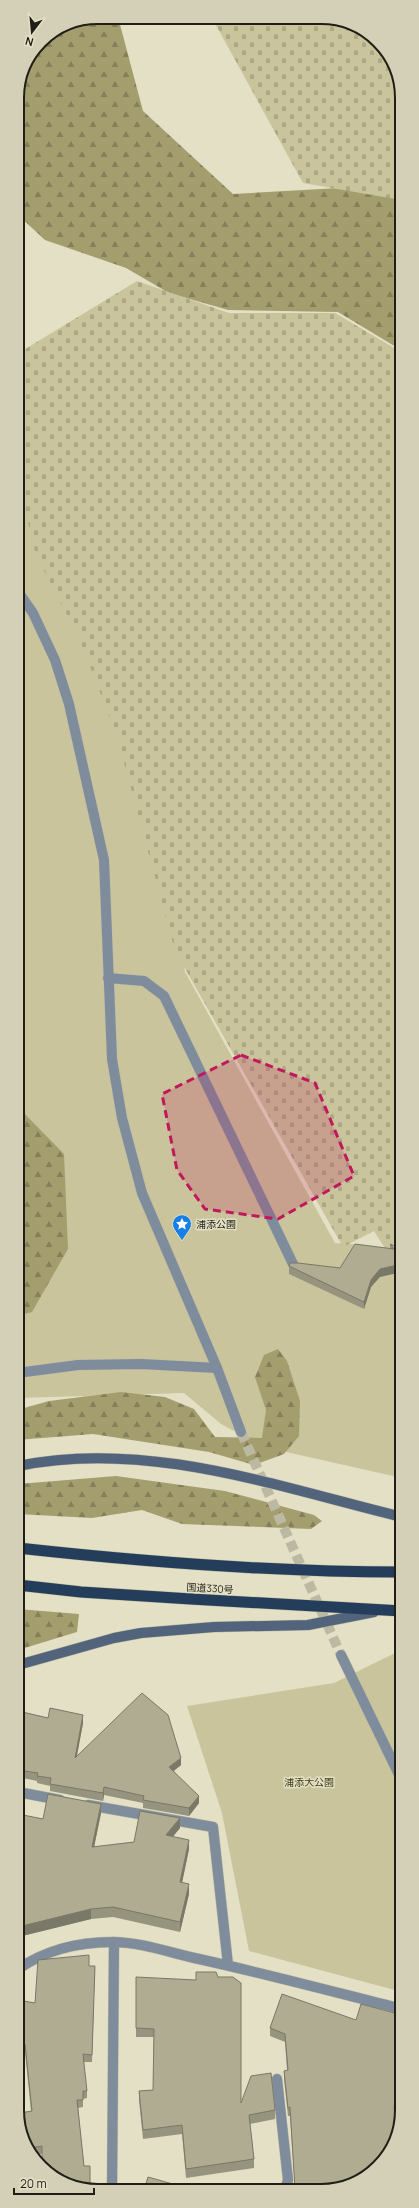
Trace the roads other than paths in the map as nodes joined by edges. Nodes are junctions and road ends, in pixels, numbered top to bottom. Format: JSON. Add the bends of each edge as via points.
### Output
{"nodes":[{"id":1,"x":24,"y":600,"type":"edge"},
{"id":2,"x":108,"y":978,"type":"junction"},
{"id":3,"x":294,"y":1266,"type":"edge"},
{"id":4,"x":217,"y":1368,"type":"junction"},
{"id":5,"x":24,"y":1372,"type":"edge"},
{"id":6,"x":241,"y":1432,"type":"tunnel mouth"},
{"id":7,"x":24,"y":1465,"type":"edge"},
{"id":8,"x":395,"y":1516,"type":"edge"},
{"id":9,"x":24,"y":1549,"type":"edge"},
{"id":10,"x":395,"y":1572,"type":"edge"},
{"id":11,"x":24,"y":1586,"type":"edge"},
{"id":12,"x":382,"y":1610,"type":"junction"},
{"id":13,"x":395,"y":1611,"type":"edge"},
{"id":14,"x":342,"y":1655,"type":"tunnel mouth"},
{"id":15,"x":24,"y":1663,"type":"edge"},
{"id":16,"x":395,"y":1766,"type":"edge"},
{"id":17,"x":24,"y":1793,"type":"edge"},
{"id":18,"x":114,"y":1942,"type":"junction"},
{"id":19,"x":24,"y":1965,"type":"edge"},
{"id":20,"x":228,"y":1965,"type":"junction"},
{"id":21,"x":395,"y":2007,"type":"edge"},
{"id":22,"x":277,"y":2079,"type":"dead end"},
{"id":23,"x":112,"y":2184,"type":"edge"},
{"id":24,"x":287,"y":2184,"type":"edge"}],
"edges":[{"from":1,"to":2,"type":"street","via":[[33,613],[55,660],[69,704],[104,860]]},
{"from":2,"to":3,"type":"street","via":[[144,981],[164,996]]},
{"from":2,"to":4,"type":"street","via":[[112,1059],[122,1118],[142,1193]]},
{"from":4,"to":5,"type":"street","via":[[141,1364],[86,1365]]},
{"from":4,"to":6,"type":"street"},
{"from":7,"to":8,"type":"main road","via":[[106,1457],[188,1465]]},
{"from":9,"to":10,"type":"highway","via":[[85,1556],[325,1572]]},
{"from":11,"to":12,"type":"highway","name":"国道330号","via":[[81,1592]]},
{"from":12,"to":13,"type":"highway","name":"国道330号"},
{"from":12,"to":15,"type":"main road","via":[[308,1625],[214,1627],[141,1633]]},
{"from":14,"to":16,"type":"street"},
{"from":17,"to":20,"type":"street","via":[[213,1828]]},
{"from":18,"to":19,"type":"street","via":[[62,1948],[35,1957]]},
{"from":18,"to":20,"type":"street"},
{"from":18,"to":23,"type":"street"},
{"from":20,"to":21,"type":"street"},
{"from":22,"to":24,"type":"street"}]}
